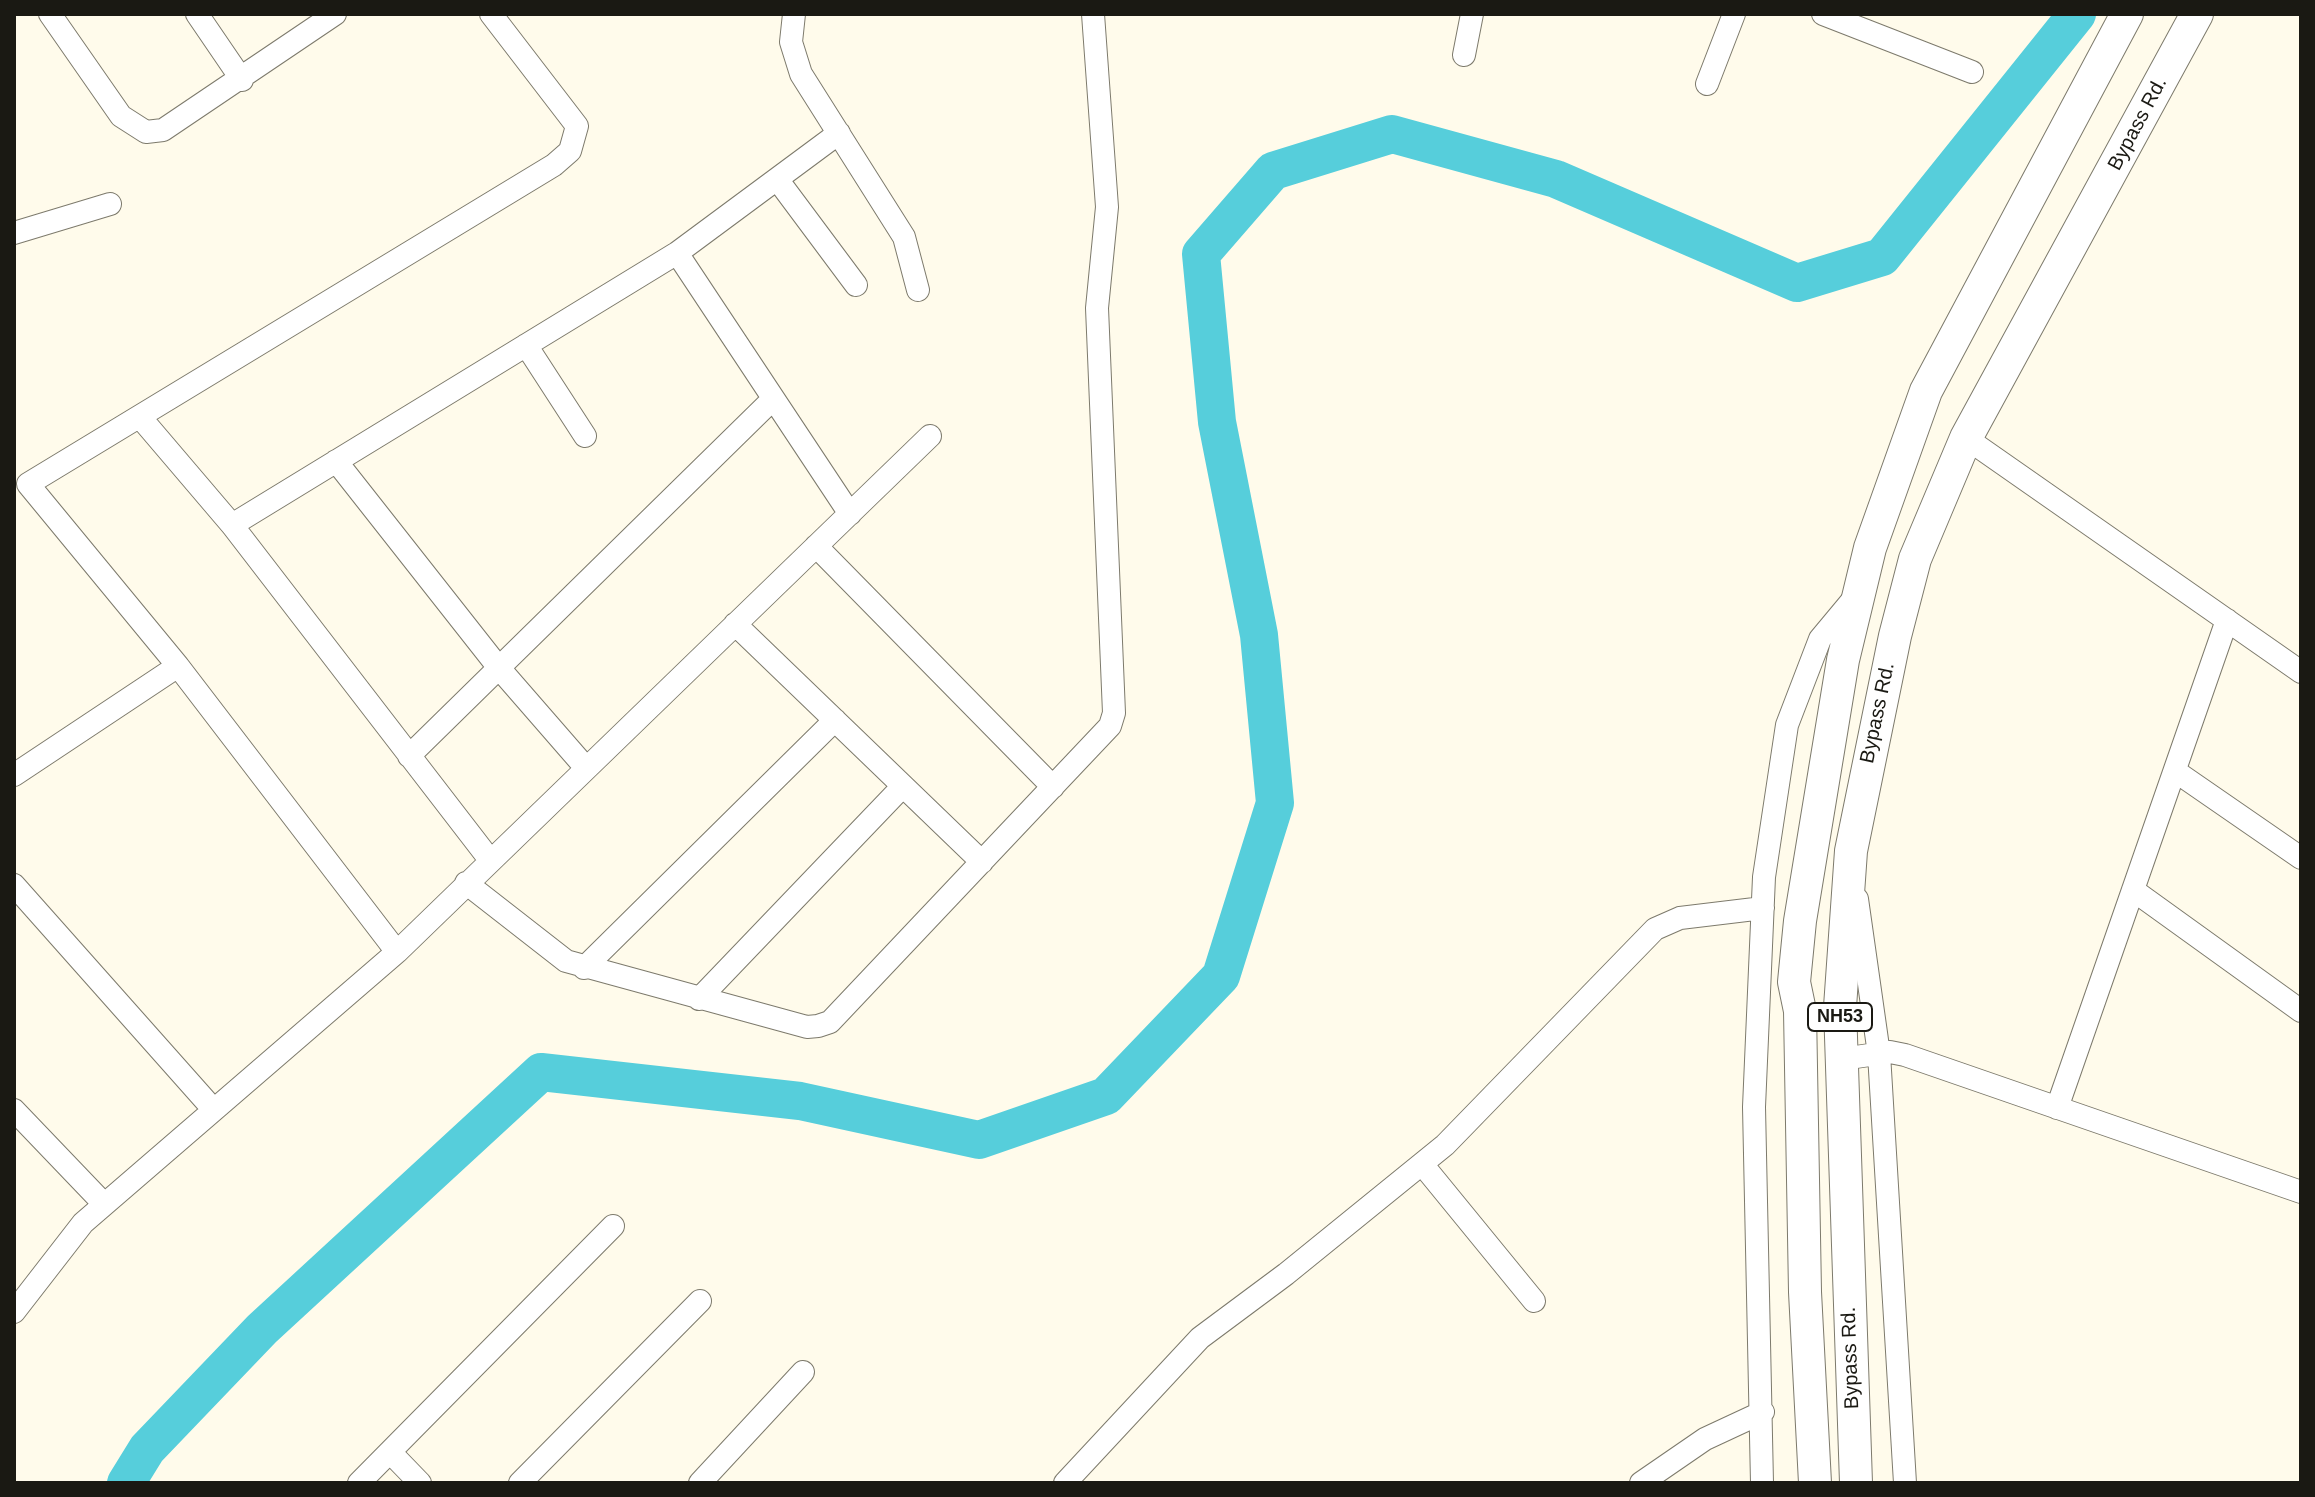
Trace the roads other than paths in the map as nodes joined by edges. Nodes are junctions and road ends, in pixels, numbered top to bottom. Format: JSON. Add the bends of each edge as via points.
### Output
{"nodes":[{"id":1,"x":50,"y":14,"type":"edge"},
{"id":2,"x":197,"y":14,"type":"edge"},
{"id":3,"x":335,"y":14,"type":"edge"},
{"id":4,"x":491,"y":14,"type":"edge"},
{"id":5,"x":794,"y":14,"type":"edge"},
{"id":6,"x":1093,"y":14,"type":"edge"},
{"id":7,"x":1472,"y":14,"type":"edge"},
{"id":8,"x":1734,"y":14,"type":"edge"},
{"id":9,"x":2127,"y":14,"type":"edge"},
{"id":10,"x":2197,"y":14,"type":"edge"},
{"id":11,"x":1832,"y":16,"type":"edge"},
{"id":12,"x":1464,"y":55,"type":"dead end"},
{"id":13,"x":1972,"y":72,"type":"dead end"},
{"id":14,"x":242,"y":80,"type":"junction"},
{"id":15,"x":1707,"y":84,"type":"dead end"},
{"id":16,"x":839,"y":133,"type":"junction"},
{"id":17,"x":777,"y":179,"type":"junction"},
{"id":18,"x":110,"y":204,"type":"dead end"},
{"id":19,"x":14,"y":233,"type":"edge"},
{"id":20,"x":677,"y":253,"type":"junction"},
{"id":21,"x":856,"y":285,"type":"dead end"},
{"id":22,"x":918,"y":290,"type":"dead end"},
{"id":23,"x":526,"y":345,"type":"junction"},
{"id":24,"x":773,"y":399,"type":"junction"},
{"id":25,"x":140,"y":417,"type":"junction"},
{"id":26,"x":585,"y":436,"type":"dead end"},
{"id":27,"x":930,"y":436,"type":"dead end"},
{"id":28,"x":1966,"y":438,"type":"junction"},
{"id":29,"x":336,"y":461,"type":"junction"},
{"id":30,"x":21,"y":488,"type":"edge"},
{"id":31,"x":850,"y":514,"type":"junction"},
{"id":32,"x":232,"y":525,"type":"junction"},
{"id":33,"x":816,"y":546,"type":"junction"},
{"id":34,"x":1861,"y":590,"type":"junction"},
{"id":35,"x":2227,"y":620,"type":"junction"},
{"id":36,"x":735,"y":624,"type":"junction"},
{"id":37,"x":178,"y":666,"type":"junction"},
{"id":38,"x":499,"y":668,"type":"junction"},
{"id":39,"x":2301,"y":672,"type":"edge"},
{"id":40,"x":835,"y":720,"type":"junction"},
{"id":41,"x":409,"y":756,"type":"junction"},
{"id":42,"x":586,"y":768,"type":"junction"},
{"id":43,"x":2175,"y":771,"type":"junction"},
{"id":44,"x":14,"y":775,"type":"edge"},
{"id":45,"x":903,"y":786,"type":"junction"},
{"id":46,"x":1053,"y":787,"type":"junction"},
{"id":47,"x":1851,"y":851,"type":"junction"},
{"id":48,"x":2301,"y":858,"type":"edge"},
{"id":49,"x":490,"y":860,"type":"junction"},
{"id":50,"x":982,"y":862,"type":"junction"},
{"id":51,"x":466,"y":883,"type":"junction"},
{"id":52,"x":14,"y":885,"type":"edge"},
{"id":53,"x":2133,"y":890,"type":"junction"},
{"id":54,"x":1763,"y":908,"type":"junction"},
{"id":55,"x":397,"y":952,"type":"junction"},
{"id":56,"x":584,"y":968,"type":"junction"},
{"id":57,"x":699,"y":999,"type":"junction"},
{"id":58,"x":2301,"y":1011,"type":"edge"},
{"id":59,"x":1879,"y":1054,"type":"junction"},
{"id":60,"x":1842,"y":1059,"type":"junction"},
{"id":61,"x":2057,"y":1108,"type":"junction"},
{"id":62,"x":213,"y":1109,"type":"junction"},
{"id":63,"x":14,"y":1110,"type":"edge"},
{"id":64,"x":1422,"y":1164,"type":"junction"},
{"id":65,"x":2301,"y":1192,"type":"edge"},
{"id":66,"x":104,"y":1204,"type":"junction"},
{"id":67,"x":613,"y":1226,"type":"dead end"},
{"id":68,"x":1805,"y":1292,"type":"junction"},
{"id":69,"x":1849,"y":1296,"type":"junction"},
{"id":70,"x":700,"y":1301,"type":"dead end"},
{"id":71,"x":1534,"y":1301,"type":"dead end"},
{"id":72,"x":14,"y":1312,"type":"edge"},
{"id":73,"x":803,"y":1372,"type":"dead end"},
{"id":74,"x":1763,"y":1412,"type":"junction"},
{"id":75,"x":390,"y":1452,"type":"junction"},
{"id":76,"x":359,"y":1483,"type":"edge"},
{"id":77,"x":420,"y":1483,"type":"edge"},
{"id":78,"x":520,"y":1483,"type":"edge"},
{"id":79,"x":700,"y":1483,"type":"edge"},
{"id":80,"x":1065,"y":1483,"type":"edge"},
{"id":81,"x":1641,"y":1483,"type":"edge"},
{"id":82,"x":1762,"y":1483,"type":"edge"},
{"id":83,"x":1815,"y":1483,"type":"edge"},
{"id":84,"x":1856,"y":1483,"type":"edge"},
{"id":85,"x":1905,"y":1483,"type":"edge"}],
"edges":[{"from":1,"to":14,"type":"street","via":[[121,116],[146,132],[163,130]]},
{"from":2,"to":14,"type":"street"},
{"from":3,"to":14,"type":"street"},
{"from":4,"to":25,"type":"street","via":[[577,126],[570,151]]},
{"from":5,"to":16,"type":"street","via":[[794,57]]},
{"from":6,"to":46,"type":"street","via":[[1107,191],[1097,308],[1114,713],[1101,736]]},
{"from":7,"to":12,"type":"street"},
{"from":8,"to":15,"type":"street"},
{"from":9,"to":34,"type":"highway","name":"Bypass Rd.","via":[[1926,391],[1870,548]]},
{"from":10,"to":28,"type":"highway","name":"Bypass Rd."},
{"from":11,"to":13,"type":"street"},
{"from":16,"to":17,"type":"street"},
{"from":16,"to":22,"type":"street","via":[[904,237]]},
{"from":17,"to":20,"type":"street"},
{"from":17,"to":21,"type":"street"},
{"from":18,"to":19,"type":"street"},
{"from":20,"to":23,"type":"street"},
{"from":20,"to":24,"type":"street"},
{"from":23,"to":26,"type":"street"},
{"from":23,"to":29,"type":"street"},
{"from":24,"to":31,"type":"street"},
{"from":24,"to":38,"type":"street"},
{"from":25,"to":30,"type":"street"},
{"from":25,"to":32,"type":"street"},
{"from":27,"to":31,"type":"street"},
{"from":28,"to":35,"type":"street"},
{"from":28,"to":47,"type":"highway","name":"Bypass Rd.","number":"NH53","via":[[1915,559],[1872,731]]},
{"from":29,"to":32,"type":"street"},
{"from":29,"to":38,"type":"street"},
{"from":30,"to":37,"type":"street"},
{"from":31,"to":33,"type":"street"},
{"from":32,"to":41,"type":"street"},
{"from":33,"to":36,"type":"street"},
{"from":33,"to":46,"type":"street"},
{"from":34,"to":54,"type":"street","via":[[1820,639],[1787,725]]},
{"from":34,"to":68,"type":"highway","name":"Bypass Rd.","via":[[1802,906],[1794,982],[1800,1011]]},
{"from":35,"to":39,"type":"street"},
{"from":35,"to":43,"type":"street"},
{"from":36,"to":40,"type":"street"},
{"from":36,"to":42,"type":"street"},
{"from":37,"to":44,"type":"street"},
{"from":37,"to":55,"type":"street"},
{"from":38,"to":41,"type":"street"},
{"from":38,"to":42,"type":"street"},
{"from":40,"to":45,"type":"street"},
{"from":40,"to":56,"type":"street"},
{"from":41,"to":49,"type":"street"},
{"from":42,"to":49,"type":"street"},
{"from":43,"to":48,"type":"street"},
{"from":43,"to":53,"type":"street"},
{"from":45,"to":50,"type":"street"},
{"from":45,"to":57,"type":"street"},
{"from":46,"to":50,"type":"street"},
{"from":47,"to":59,"type":"street"},
{"from":47,"to":60,"type":"highway","name":"Bypass Rd.","number":"NH53","via":[[1840,1007]]},
{"from":49,"to":51,"type":"street"},
{"from":50,"to":57,"type":"street","via":[[830,1022],[807,1027]]},
{"from":51,"to":55,"type":"street"},
{"from":51,"to":56,"type":"street","via":[[550,950]]},
{"from":52,"to":62,"type":"street"},
{"from":53,"to":58,"type":"street"},
{"from":53,"to":61,"type":"street"},
{"from":54,"to":64,"type":"street","via":[[1680,918],[1655,929]]},
{"from":54,"to":74,"type":"street","via":[[1754,1107]]},
{"from":55,"to":62,"type":"street"},
{"from":56,"to":57,"type":"street"},
{"from":59,"to":60,"type":"street"},
{"from":59,"to":61,"type":"street","via":[[1905,1055]]},
{"from":59,"to":85,"type":"street"},
{"from":60,"to":69,"type":"highway","name":"Bypass Rd.","number":"NH53"},
{"from":61,"to":65,"type":"street"},
{"from":62,"to":66,"type":"street"},
{"from":63,"to":66,"type":"street"},
{"from":64,"to":71,"type":"street"},
{"from":64,"to":80,"type":"street","via":[[1200,1338]]},
{"from":66,"to":72,"type":"street"},
{"from":67,"to":75,"type":"street"},
{"from":68,"to":69,"type":"highway"},
{"from":68,"to":83,"type":"highway","name":"Bypass Rd."},
{"from":69,"to":84,"type":"highway","name":"Bypass Rd.","number":"NH53"},
{"from":70,"to":78,"type":"street"},
{"from":73,"to":79,"type":"street"},
{"from":74,"to":81,"type":"street","via":[[1705,1439]]},
{"from":74,"to":82,"type":"street"},
{"from":75,"to":76,"type":"street"},
{"from":75,"to":77,"type":"street"}]}
